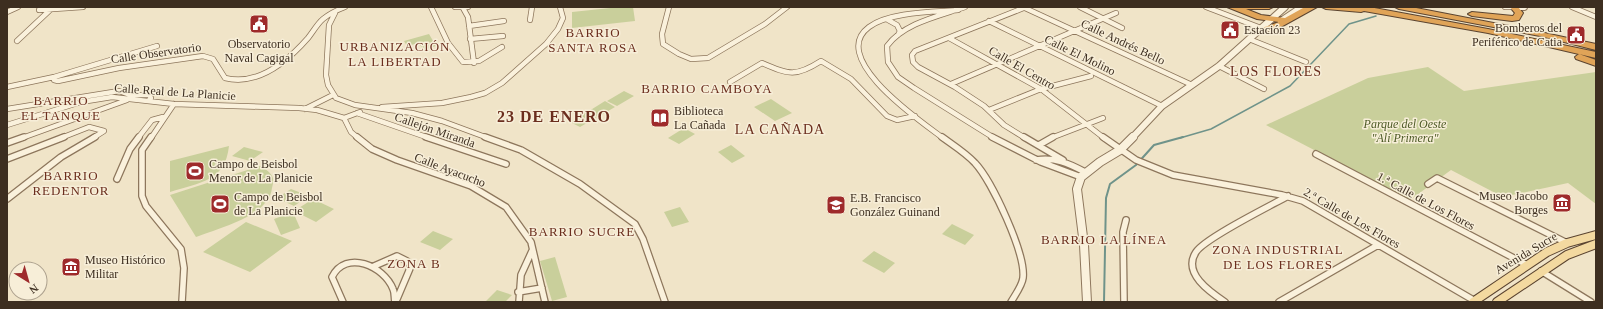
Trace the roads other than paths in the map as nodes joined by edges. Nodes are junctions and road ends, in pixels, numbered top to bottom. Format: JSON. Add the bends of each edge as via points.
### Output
{"nodes":[{"id":1,"x":18,"y":7,"type":"edge"},
{"id":2,"x":83,"y":7,"type":"edge"},
{"id":3,"x":345,"y":7,"type":"edge"},
{"id":4,"x":431,"y":7,"type":"edge"},
{"id":5,"x":455,"y":7,"type":"edge"},
{"id":6,"x":468,"y":7,"type":"edge"},
{"id":7,"x":532,"y":7,"type":"edge"},
{"id":8,"x":560,"y":7,"type":"edge"},
{"id":9,"x":564,"y":7,"type":"edge"},
{"id":10,"x":669,"y":7,"type":"edge"},
{"id":11,"x":787,"y":7,"type":"edge"},
{"id":12,"x":965,"y":7,"type":"edge"},
{"id":13,"x":1025,"y":7,"type":"edge"},
{"id":14,"x":1080,"y":7,"type":"edge"},
{"id":15,"x":1206,"y":7,"type":"edge"},
{"id":16,"x":1231,"y":7,"type":"edge"},
{"id":17,"x":1269,"y":7,"type":"edge"},
{"id":18,"x":1285,"y":7,"type":"edge"},
{"id":19,"x":1302,"y":7,"type":"edge"},
{"id":20,"x":1313,"y":7,"type":"edge"},
{"id":21,"x":1326,"y":7,"type":"edge"},
{"id":22,"x":1356,"y":7,"type":"edge"},
{"id":23,"x":1399,"y":7,"type":"edge"},
{"id":24,"x":1408,"y":7,"type":"edge"},
{"id":25,"x":1505,"y":7,"type":"edge"},
{"id":26,"x":1515,"y":7,"type":"edge"},
{"id":27,"x":1572,"y":7,"type":"edge"},
{"id":28,"x":463,"y":8,"type":"junction"},
{"id":29,"x":41,"y":9,"type":"edge"},
{"id":30,"x":1379,"y":9,"type":"edge"},
{"id":31,"x":1426,"y":9,"type":"edge"},
{"id":32,"x":1440,"y":9,"type":"junction"},
{"id":33,"x":50,"y":10,"type":"junction"},
{"id":34,"x":958,"y":10,"type":"junction"},
{"id":35,"x":1243,"y":10,"type":"edge"},
{"id":36,"x":7,"y":12,"type":"edge"},
{"id":37,"x":335,"y":13,"type":"junction"},
{"id":38,"x":1116,"y":13,"type":"dead end"},
{"id":39,"x":563,"y":15,"type":"junction"},
{"id":40,"x":1596,"y":17,"type":"edge"},
{"id":41,"x":1103,"y":19,"type":"junction"},
{"id":42,"x":530,"y":20,"type":"dead end"},
{"id":43,"x":888,"y":20,"type":"junction"},
{"id":44,"x":1269,"y":20,"type":"junction"},
{"id":45,"x":1282,"y":20,"type":"junction"},
{"id":46,"x":504,"y":21,"type":"dead end"},
{"id":47,"x":989,"y":22,"type":"junction"},
{"id":48,"x":469,"y":26,"type":"junction"},
{"id":49,"x":1122,"y":28,"type":"dead end"},
{"id":50,"x":1074,"y":30,"type":"junction"},
{"id":51,"x":1262,"y":30,"type":"junction"},
{"id":52,"x":898,"y":35,"type":"junction"},
{"id":53,"x":503,"y":36,"type":"dead end"},
{"id":54,"x":1251,"y":37,"type":"junction"},
{"id":55,"x":949,"y":38,"type":"junction"},
{"id":56,"x":470,"y":39,"type":"junction"},
{"id":57,"x":17,"y":41,"type":"dead end"},
{"id":58,"x":1532,"y":41,"type":"junction"},
{"id":59,"x":1596,"y":43,"type":"edge"},
{"id":60,"x":157,"y":46,"type":"dead end"},
{"id":61,"x":1039,"y":46,"type":"junction"},
{"id":62,"x":502,"y":47,"type":"dead end"},
{"id":63,"x":1596,"y":48,"type":"edge"},
{"id":64,"x":1596,"y":51,"type":"edge"},
{"id":65,"x":1596,"y":55,"type":"edge"},
{"id":66,"x":474,"y":62,"type":"junction"},
{"id":67,"x":1306,"y":62,"type":"dead end"},
{"id":68,"x":1596,"y":63,"type":"edge"},
{"id":69,"x":995,"y":64,"type":"junction"},
{"id":70,"x":1219,"y":66,"type":"junction"},
{"id":71,"x":54,"y":76,"type":"junction"},
{"id":72,"x":1091,"y":76,"type":"dead end"},
{"id":73,"x":730,"y":82,"type":"dead end"},
{"id":74,"x":951,"y":84,"type":"junction"},
{"id":75,"x":1192,"y":84,"type":"junction"},
{"id":76,"x":7,"y":87,"type":"edge"},
{"id":77,"x":1041,"y":88,"type":"junction"},
{"id":78,"x":1264,"y":89,"type":"dead end"},
{"id":79,"x":333,"y":95,"type":"junction"},
{"id":80,"x":128,"y":99,"type":"junction"},
{"id":81,"x":148,"y":101,"type":"junction"},
{"id":82,"x":174,"y":104,"type":"junction"},
{"id":83,"x":1162,"y":106,"type":"junction"},
{"id":84,"x":366,"y":107,"type":"junction"},
{"id":85,"x":373,"y":108,"type":"junction"},
{"id":86,"x":7,"y":109,"type":"edge"},
{"id":87,"x":305,"y":109,"type":"junction"},
{"id":88,"x":989,"y":110,"type":"junction"},
{"id":89,"x":357,"y":113,"type":"junction"},
{"id":90,"x":915,"y":116,"type":"junction"},
{"id":91,"x":163,"y":117,"type":"junction"},
{"id":92,"x":344,"y":118,"type":"junction"},
{"id":93,"x":1103,"y":118,"type":"dead end"},
{"id":94,"x":1088,"y":124,"type":"junction"},
{"id":95,"x":7,"y":125,"type":"edge"},
{"id":96,"x":7,"y":143,"type":"edge"},
{"id":97,"x":1039,"y":145,"type":"junction"},
{"id":98,"x":1120,"y":150,"type":"junction"},
{"id":99,"x":1316,"y":154,"type":"dead end"},
{"id":100,"x":7,"y":159,"type":"edge"},
{"id":101,"x":1036,"y":160,"type":"junction"},
{"id":102,"x":1063,"y":160,"type":"junction"},
{"id":103,"x":506,"y":164,"type":"dead end"},
{"id":104,"x":1083,"y":175,"type":"junction"},
{"id":105,"x":117,"y":179,"type":"dead end"},
{"id":106,"x":1428,"y":184,"type":"dead end"},
{"id":107,"x":1288,"y":196,"type":"junction"},
{"id":108,"x":7,"y":199,"type":"edge"},
{"id":109,"x":1126,"y":220,"type":"dead end"},
{"id":110,"x":1596,"y":235,"type":"edge"},
{"id":111,"x":1567,"y":243,"type":"junction"},
{"id":112,"x":1596,"y":244,"type":"edge"},
{"id":113,"x":1378,"y":246,"type":"junction"},
{"id":114,"x":532,"y":251,"type":"junction"},
{"id":115,"x":1527,"y":266,"type":"junction"},
{"id":116,"x":372,"y":267,"type":"junction"},
{"id":117,"x":1540,"y":271,"type":"junction"},
{"id":118,"x":542,"y":288,"type":"junction"},
{"id":119,"x":518,"y":292,"type":"junction"},
{"id":120,"x":395,"y":301,"type":"edge"},
{"id":121,"x":182,"y":302,"type":"edge"},
{"id":122,"x":342,"y":302,"type":"edge"},
{"id":123,"x":519,"y":302,"type":"edge"},
{"id":124,"x":545,"y":302,"type":"edge"},
{"id":125,"x":665,"y":302,"type":"edge"},
{"id":126,"x":1012,"y":302,"type":"edge"},
{"id":127,"x":1087,"y":302,"type":"edge"},
{"id":128,"x":1124,"y":302,"type":"edge"},
{"id":129,"x":1225,"y":302,"type":"edge"},
{"id":130,"x":1279,"y":302,"type":"edge"},
{"id":131,"x":1474,"y":302,"type":"edge"},
{"id":132,"x":1497,"y":302,"type":"edge"},
{"id":133,"x":1591,"y":302,"type":"edge"}],
"edges":[{"from":1,"to":36,"type":"street"},
{"from":2,"to":33,"type":"street"},
{"from":3,"to":37,"type":"street"},
{"from":4,"to":66,"type":"street","via":[[448,43],[458,57],[463,62]]},
{"from":5,"to":28,"type":"street"},
{"from":6,"to":28,"type":"street"},
{"from":7,"to":42,"type":"street"},
{"from":8,"to":39,"type":"street"},
{"from":9,"to":39,"type":"street"},
{"from":10,"to":11,"type":"street","via":[[662,34],[664,44],[678,53],[700,60],[708,58],[765,24]]},
{"from":12,"to":34,"type":"street"},
{"from":13,"to":47,"type":"street"},
{"from":13,"to":50,"type":"street","name":"Calle Andrés Bello"},
{"from":14,"to":41,"type":"street"},
{"from":15,"to":51,"type":"street"},
{"from":16,"to":35,"type":"highway"},
{"from":17,"to":35,"type":"highway"},
{"from":18,"to":44,"type":"street"},
{"from":19,"to":45,"type":"street"},
{"from":20,"to":51,"type":"highway","via":[[1297,14],[1278,28]]},
{"from":21,"to":30,"type":"highway"},
{"from":22,"to":30,"type":"highway"},
{"from":23,"to":31,"type":"highway"},
{"from":24,"to":31,"type":"highway"},
{"from":25,"to":26,"type":"street"},
{"from":26,"to":32,"type":"highway","via":[[1519,13],[1512,19]]},
{"from":27,"to":40,"type":"street"},
{"from":28,"to":48,"type":"street"},
{"from":29,"to":33,"type":"street"},
{"from":30,"to":58,"type":"highway"},
{"from":30,"to":64,"type":"highway","via":[[1510,31]]},
{"from":31,"to":32,"type":"highway"},
{"from":31,"to":63,"type":"highway"},
{"from":32,"to":59,"type":"highway"},
{"from":33,"to":57,"type":"street"},
{"from":34,"to":43,"type":"street"},
{"from":34,"to":52,"type":"street"},
{"from":35,"to":44,"type":"highway"},
{"from":35,"to":51,"type":"highway","via":[[1256,20]]},
{"from":37,"to":71,"type":"street","name":"Calle Observatorio","via":[[322,20],[307,39],[282,62],[268,72],[249,79],[225,78],[213,59],[203,56],[124,67],[64,80],[56,81]]},
{"from":37,"to":79,"type":"street","via":[[329,25],[326,47],[327,81]]},
{"from":38,"to":41,"type":"street"},
{"from":39,"to":85,"type":"street","via":[[562,22],[545,44],[493,88],[457,100]]},
{"from":41,"to":49,"type":"street"},
{"from":41,"to":50,"type":"street"},
{"from":43,"to":52,"type":"street","via":[[897,26],[900,31]]},
{"from":43,"to":90,"type":"street","via":[[871,25],[864,31],[858,42],[858,49],[879,85]]},
{"from":44,"to":45,"type":"highway"},
{"from":44,"to":51,"type":"street"},
{"from":45,"to":51,"type":"street"},
{"from":46,"to":48,"type":"street"},
{"from":47,"to":55,"type":"street"},
{"from":47,"to":61,"type":"street","name":"Calle El Molino"},
{"from":48,"to":56,"type":"street"},
{"from":50,"to":61,"type":"street"},
{"from":50,"to":75,"type":"street","name":"Calle Andrés Bello"},
{"from":51,"to":54,"type":"street"},
{"from":52,"to":101,"type":"street","via":[[887,46],[886,57],[890,67],[901,79],[997,140]]},
{"from":53,"to":56,"type":"street"},
{"from":54,"to":67,"type":"street"},
{"from":54,"to":70,"type":"street"},
{"from":55,"to":69,"type":"street","name":"Calle El Centro"},
{"from":55,"to":74,"type":"street","via":[[912,53],[912,59],[918,67]]},
{"from":56,"to":66,"type":"street"},
{"from":58,"to":65,"type":"highway"},
{"from":58,"to":68,"type":"highway"},
{"from":60,"to":71,"type":"street","name":"Calle Observatorio"},
{"from":61,"to":69,"type":"street"},
{"from":61,"to":83,"type":"street","name":"Calle El Molino"},
{"from":62,"to":66,"type":"street","via":[[487,58]]},
{"from":69,"to":74,"type":"street"},
{"from":69,"to":77,"type":"street","name":"Calle El Centro"},
{"from":70,"to":75,"type":"street"},
{"from":70,"to":78,"type":"street"},
{"from":71,"to":76,"type":"street","name":"Calle Observatorio"},
{"from":72,"to":77,"type":"street"},
{"from":73,"to":90,"type":"street","via":[[762,63],[795,75],[822,61],[851,79],[891,119],[901,120]]},
{"from":74,"to":88,"type":"street"},
{"from":75,"to":83,"type":"street"},
{"from":77,"to":88,"type":"street"},
{"from":77,"to":94,"type":"street","name":"Calle El Centro"},
{"from":79,"to":84,"type":"street","via":[[346,103]]},
{"from":79,"to":87,"type":"street"},
{"from":80,"to":81,"type":"street","name":"Calle Real de La Planicie"},
{"from":80,"to":95,"type":"street","name":"Calle Real de La Planicie","via":[[112,97],[86,101]]},
{"from":80,"to":96,"type":"street"},
{"from":81,"to":82,"type":"street","name":"Calle Real de La Planicie"},
{"from":81,"to":86,"type":"street","via":[[151,98],[149,95],[133,96],[119,91]]},
{"from":82,"to":87,"type":"street","name":"Calle Real de La Planicie"},
{"from":82,"to":91,"type":"street"},
{"from":83,"to":98,"type":"street"},
{"from":84,"to":85,"type":"street"},
{"from":84,"to":89,"type":"street"},
{"from":85,"to":125,"type":"street","via":[[427,116],[452,124],[525,152],[580,184],[635,224],[643,239]]},
{"from":87,"to":92,"type":"street","name":"Calle Real de La Planicie"},
{"from":88,"to":97,"type":"street","via":[[1004,125]]},
{"from":89,"to":92,"type":"street"},
{"from":89,"to":103,"type":"street","name":"Callejón Miranda"},
{"from":90,"to":126,"type":"street","via":[[974,163],[987,178],[1024,270],[1023,280]]},
{"from":91,"to":105,"type":"street","via":[[152,120],[130,149]]},
{"from":91,"to":121,"type":"street","via":[[142,150],[141,190],[152,215],[181,249],[185,263]]},
{"from":92,"to":114,"type":"street","name":"Calle Ayacucho","via":[[351,132],[372,149],[471,186],[502,204],[523,229],[531,242]]},
{"from":93,"to":94,"type":"street"},
{"from":94,"to":97,"type":"street","via":[[1056,135]]},
{"from":94,"to":98,"type":"street","name":"Calle El Centro"},
{"from":97,"to":102,"type":"street"},
{"from":98,"to":104,"type":"street"},
{"from":98,"to":107,"type":"street","name":"2.ª Calle de Los Flores","via":[[1136,160],[1173,175]]},
{"from":99,"to":115,"type":"street","name":"1.ª Calle de Los Flores"},
{"from":100,"to":108,"type":"street","via":[[89,127],[104,132],[61,157]]},
{"from":101,"to":102,"type":"street"},
{"from":101,"to":104,"type":"street"},
{"from":102,"to":104,"type":"street"},
{"from":104,"to":127,"type":"street","via":[[1077,189],[1084,245]]},
{"from":106,"to":111,"type":"street","via":[[1437,178]]},
{"from":107,"to":113,"type":"street","name":"2.ª Calle de Los Flores","via":[[1315,207]]},
{"from":107,"to":129,"type":"street","via":[[1209,242],[1197,252],[1194,261],[1198,279]]},
{"from":109,"to":128,"type":"street","via":[[1123,232]]},
{"from":110,"to":111,"type":"main road","name":"Avenida Sucre"},
{"from":111,"to":115,"type":"main road","name":"Avenida Sucre","via":[[1547,252]]},
{"from":112,"to":117,"type":"main road","name":"Avenida Sucre","via":[[1574,251]]},
{"from":113,"to":130,"type":"street"},
{"from":113,"to":131,"type":"street","name":"2.ª Calle de Los Flores"},
{"from":114,"to":118,"type":"street","name":"Calle Ayacucho"},
{"from":114,"to":119,"type":"street","via":[[522,266]]},
{"from":115,"to":131,"type":"main road","name":"Avenida Sucre"},
{"from":116,"to":120,"type":"street","via":[[385,276],[393,286]]},
{"from":116,"to":120,"type":"street","via":[[397,256],[407,261],[410,271]]},
{"from":116,"to":122,"type":"street","via":[[363,262],[352,262],[335,270],[332,277]]},
{"from":117,"to":132,"type":"main road","name":"Avenida Sucre"},
{"from":117,"to":133,"type":"street"},
{"from":118,"to":119,"type":"street"},
{"from":118,"to":124,"type":"street","name":"Calle Ayacucho"},
{"from":119,"to":123,"type":"street"}]}
